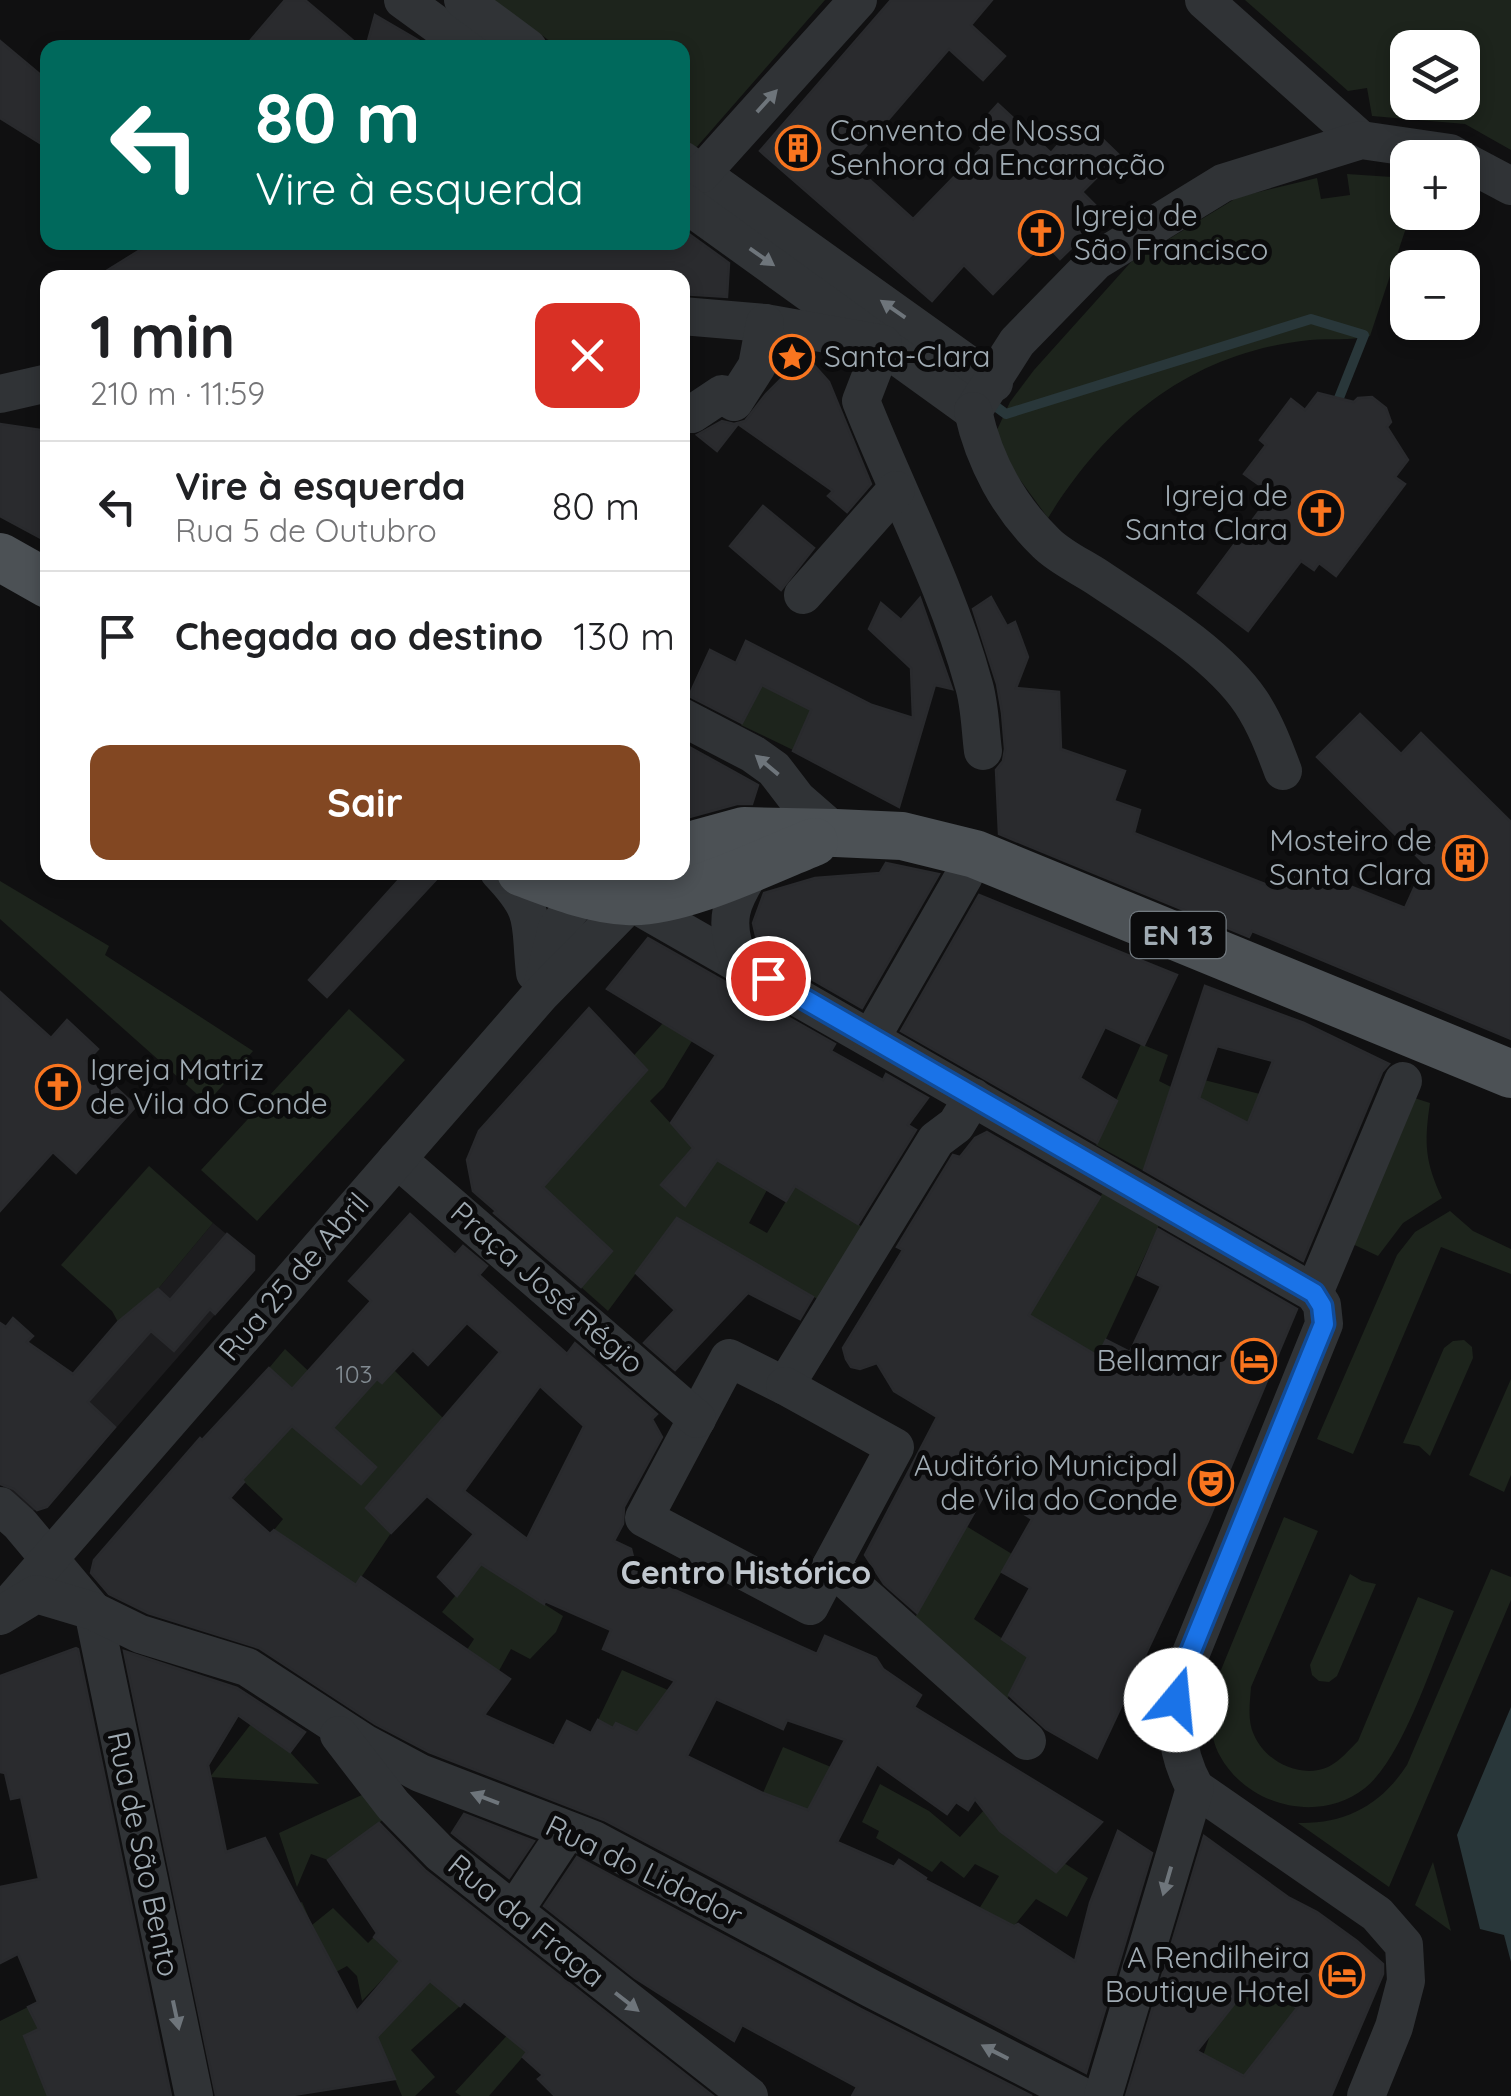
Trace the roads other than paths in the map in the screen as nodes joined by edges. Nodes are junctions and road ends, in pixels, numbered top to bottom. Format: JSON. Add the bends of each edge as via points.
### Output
{"nodes":[{"id":1,"x":403,"y":0,"type":"edge"},
{"id":2,"x":463,"y":0,"type":"edge"},
{"id":3,"x":858,"y":0,"type":"edge"},
{"id":4,"x":1204,"y":0,"type":"edge"},
{"id":5,"x":458,"y":40,"type":"edge"},
{"id":6,"x":517,"y":40,"type":"edge"},
{"id":7,"x":1361,"y":140,"type":"junction"},
{"id":8,"x":1390,"y":144,"type":"edge"},
{"id":9,"x":1480,"y":169,"type":"edge"},
{"id":10,"x":690,"y":177,"type":"edge"},
{"id":11,"x":690,"y":179,"type":"edge"},
{"id":12,"x":690,"y":179,"type":"edge"},
{"id":13,"x":1511,"y":186,"type":"edge"},
{"id":14,"x":690,"y":317,"type":"edge"},
{"id":15,"x":765,"y":323,"type":"junction"},
{"id":16,"x":883,"y":344,"type":"junction"},
{"id":17,"x":40,"y":385,"type":"edge"},
{"id":18,"x":972,"y":388,"type":"junction"},
{"id":19,"x":0,"y":394,"type":"edge"},
{"id":20,"x":40,"y":400,"type":"edge"},
{"id":21,"x":692,"y":414,"type":"dead end"},
{"id":22,"x":896,"y":490,"type":"junction"},
{"id":23,"x":0,"y":557,"type":"edge"},
{"id":24,"x":40,"y":580,"type":"edge"},
{"id":25,"x":803,"y":595,"type":"dead end"},
{"id":26,"x":690,"y":722,"type":"edge"},
{"id":27,"x":983,"y":751,"type":"dead end"},
{"id":28,"x":1283,"y":771,"type":"dead end"},
{"id":29,"x":836,"y":833,"type":"junction"},
{"id":30,"x":690,"y":846,"type":"edge"},
{"id":31,"x":754,"y":866,"type":"junction"},
{"id":32,"x":964,"y":876,"type":"dead end"},
{"id":33,"x":507,"y":880,"type":"edge"},
{"id":34,"x":577,"y":880,"type":"edge"},
{"id":35,"x":611,"y":885,"type":"edge"},
{"id":36,"x":739,"y":961,"type":"junction"},
{"id":37,"x":540,"y":995,"type":"junction"},
{"id":38,"x":870,"y":1038,"type":"junction"},
{"id":39,"x":1511,"y":1074,"type":"edge"},
{"id":40,"x":1403,"y":1080,"type":"dead end"},
{"id":41,"x":964,"y":1111,"type":"junction"},
{"id":42,"x":397,"y":1158,"type":"junction"},
{"id":43,"x":1314,"y":1293,"type":"junction"},
{"id":44,"x":785,"y":1386,"type":"junction"},
{"id":45,"x":696,"y":1419,"type":"junction"},
{"id":46,"x":0,"y":1506,"type":"edge"},
{"id":47,"x":48,"y":1559,"type":"junction"},
{"id":48,"x":831,"y":1566,"type":"junction"},
{"id":49,"x":93,"y":1611,"type":"junction"},
{"id":50,"x":0,"y":1616,"type":"edge"},
{"id":51,"x":328,"y":1721,"type":"junction"},
{"id":52,"x":1027,"y":1741,"type":"dead end"},
{"id":53,"x":1194,"y":1788,"type":"junction"},
{"id":54,"x":567,"y":1830,"type":"junction"},
{"id":55,"x":514,"y":1911,"type":"junction"},
{"id":56,"x":194,"y":2096,"type":"edge"},
{"id":57,"x":749,"y":2096,"type":"edge"},
{"id":58,"x":1081,"y":2096,"type":"edge"},
{"id":59,"x":1103,"y":2096,"type":"edge"},
{"id":60,"x":1366,"y":2096,"type":"edge"}],
"edges":[{"from":1,"to":5,"type":"street"},
{"from":2,"to":6,"type":"street"},
{"from":10,"to":3,"type":"street","one_way":true},
{"from":4,"to":7,"type":"street"},
{"from":7,"to":8,"type":"street"},
{"from":7,"to":18,"type":"street","via":[[1222,182],[1096,260]]},
{"from":9,"to":13,"type":"street"},
{"from":11,"to":16,"type":"street","one_way":true},
{"from":18,"to":12,"type":"street","one_way":true},
{"from":14,"to":15,"type":"street"},
{"from":15,"to":16,"type":"street"},
{"from":15,"to":21,"type":"street","via":[[757,366],[734,402],[722,394]]},
{"from":16,"to":18,"type":"street"},
{"from":16,"to":22,"type":"street","via":[[860,401]]},
{"from":17,"to":19,"type":"street"},
{"from":18,"to":28,"type":"street","via":[[980,445],[995,478],[1046,544],[1208,657],[1249,699]]},
{"from":19,"to":20,"type":"street"},
{"from":22,"to":25,"type":"street"},
{"from":22,"to":27,"type":"street","via":[[934,568],[975,686]]},
{"from":23,"to":24,"type":"main road"},
{"from":29,"to":26,"type":"street","one_way":true,"via":[[797,800],[774,769]]},
{"from":29,"to":30,"type":"main road","number":"EN 13","via":[[744,831]]},
{"from":29,"to":31,"type":"main road","number":"EN 13"},
{"from":29,"to":39,"type":"main road","number":"EN 13","via":[[902,836],[975,854]]},
{"from":31,"to":35,"type":"main road","number":"EN 13","via":[[680,893]]},
{"from":31,"to":36,"type":"street","via":[[732,899],[729,937]]},
{"from":32,"to":38,"type":"street"},
{"from":33,"to":37,"type":"street","via":[[534,926]]},
{"from":34,"to":35,"type":"main road"},
{"from":35,"to":36,"type":"street"},
{"from":35,"to":37,"type":"street","name":"Rua 25 de Abril"},
{"from":35,"to":37,"type":"street","name":"Rua 25 de Abril","via":[[557,928]]},
{"from":36,"to":38,"type":"street"},
{"from":37,"to":42,"type":"street","name":"Rua 25 de Abril"},
{"from":38,"to":41,"type":"street"},
{"from":40,"to":43,"type":"street"},
{"from":41,"to":43,"type":"street"},
{"from":41,"to":44,"type":"street","via":[[936,1140]]},
{"from":42,"to":45,"type":"street","name":"Praça José Régio"},
{"from":42,"to":47,"type":"street","name":"Rua 25 de Abril"},
{"from":43,"to":53,"type":"street","via":[[1324,1324],[1176,1700],[1182,1764]]},
{"from":44,"to":45,"type":"street","via":[[729,1358]]},
{"from":44,"to":48,"type":"street","via":[[895,1446]]},
{"from":45,"to":48,"type":"street","via":[[644,1518],[810,1606]]},
{"from":46,"to":47,"type":"street"},
{"from":47,"to":49,"type":"street"},
{"from":47,"to":50,"type":"street","name":"Rua 25 de Abril"},
{"from":48,"to":52,"type":"street"},
{"from":49,"to":50,"type":"street","via":[[36,1594]]},
{"from":49,"to":51,"type":"street","name":"Rua do Lidador","via":[[140,1634],[247,1667]]},
{"from":49,"to":56,"type":"street","name":"Rua de São Bento","one_way":true},
{"from":54,"to":51,"type":"street","name":"Rua do Lidador","one_way":true,"via":[[420,1773]]},
{"from":51,"to":55,"type":"street","name":"Rua da Fraga","via":[[393,1805],[440,1853]]},
{"from":53,"to":59,"type":"street","one_way":true},
{"from":53,"to":60,"type":"street","via":[[1389,1924],[1404,1945],[1406,1981]]},
{"from":54,"to":55,"type":"street"},
{"from":58,"to":54,"type":"street","name":"Rua do Lidador","one_way":true},
{"from":55,"to":57,"type":"street","name":"Rua da Fraga","one_way":true}]}
